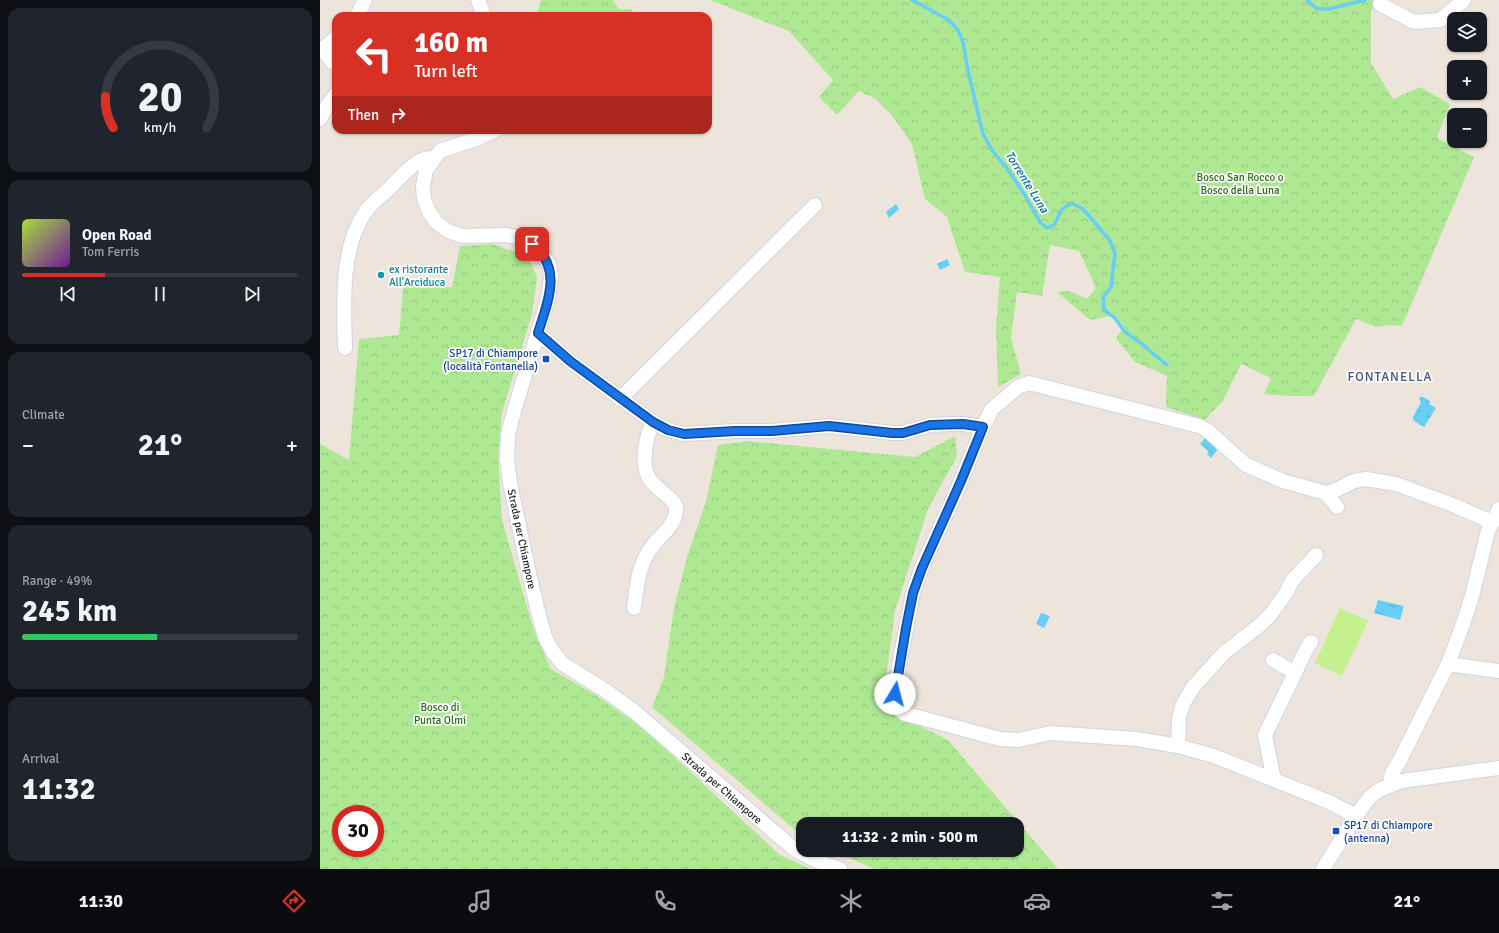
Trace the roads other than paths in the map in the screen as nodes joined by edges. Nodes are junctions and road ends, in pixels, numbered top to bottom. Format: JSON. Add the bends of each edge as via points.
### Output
{"nodes":[{"id":1,"x":478,"y":0,"type":"edge"},
{"id":2,"x":1464,"y":0,"type":"edge"},
{"id":3,"x":1380,"y":4,"type":"dead end"},
{"id":4,"x":482,"y":12,"type":"edge"},
{"id":5,"x":332,"y":41,"type":"edge"},
{"id":6,"x":321,"y":50,"type":"edge"},
{"id":7,"x":332,"y":62,"type":"edge"},
{"id":8,"x":332,"y":99,"type":"edge"},
{"id":9,"x":320,"y":119,"type":"edge"},
{"id":10,"x":488,"y":134,"type":"edge"},
{"id":11,"x":434,"y":158,"type":"junction"},
{"id":12,"x":815,"y":205,"type":"dead end"},
{"id":13,"x":538,"y":333,"type":"junction"},
{"id":14,"x":345,"y":348,"type":"dead end"},
{"id":15,"x":620,"y":398,"type":"junction"},
{"id":16,"x":653,"y":422,"type":"junction"},
{"id":17,"x":983,"y":427,"type":"junction"},
{"id":18,"x":1326,"y":493,"type":"junction"},
{"id":19,"x":1337,"y":507,"type":"dead end"},
{"id":20,"x":1499,"y":509,"type":"edge"},
{"id":21,"x":1492,"y":522,"type":"junction"},
{"id":22,"x":1316,"y":554,"type":"dead end"},
{"id":23,"x":634,"y":608,"type":"dead end"},
{"id":24,"x":1312,"y":642,"type":"dead end"},
{"id":25,"x":1273,"y":660,"type":"dead end"},
{"id":26,"x":1448,"y":664,"type":"junction"},
{"id":27,"x":1499,"y":671,"type":"edge"},
{"id":28,"x":1295,"y":673,"type":"junction"},
{"id":29,"x":1178,"y":746,"type":"junction"},
{"id":30,"x":1499,"y":768,"type":"edge"},
{"id":31,"x":1274,"y":780,"type":"junction"},
{"id":32,"x":1390,"y":785,"type":"junction"},
{"id":33,"x":1356,"y":816,"type":"junction"},
{"id":34,"x":840,"y":869,"type":"edge"},
{"id":35,"x":1323,"y":869,"type":"edge"}],
"edges":[{"from":1,"to":4,"type":"street"},
{"from":2,"to":3,"type":"street","via":[[1440,20],[1414,22]]},
{"from":5,"to":6,"type":"street"},
{"from":6,"to":7,"type":"street"},
{"from":8,"to":9,"type":"street"},
{"from":10,"to":11,"type":"street","via":[[440,151]]},
{"from":11,"to":13,"type":"street","name":"Strada per Chiampore","via":[[426,170],[423,186],[424,199],[436,222],[448,231],[462,236],[507,235],[524,239],[540,250],[549,264],[551,277],[548,300]]},
{"from":11,"to":14,"type":"street","via":[[422,160],[373,202],[355,232],[348,251]]},
{"from":12,"to":15,"type":"street"},
{"from":13,"to":15,"type":"street","via":[[570,361]]},
{"from":13,"to":34,"type":"street","name":"Strada per Chiampore","via":[[508,434],[507,459],[537,608],[545,637],[553,652],[563,664],[635,712],[794,849]]},
{"from":15,"to":16,"type":"street"},
{"from":16,"to":17,"type":"street","via":[[668,430],[684,434],[829,426],[892,433],[903,433],[930,425],[963,424]]},
{"from":16,"to":23,"type":"street","via":[[646,442],[647,476],[676,508],[667,530],[644,560],[638,576]]},
{"from":17,"to":18,"type":"street","via":[[992,410],[1018,387],[1029,383],[1199,426],[1246,464],[1283,481]]},
{"from":17,"to":29,"type":"street","via":[[913,593],[895,694],[898,708],[905,714],[1000,739],[1019,740],[1050,733],[1082,734]]},
{"from":18,"to":19,"type":"street"},
{"from":18,"to":21,"type":"street","via":[[1354,481],[1366,479],[1396,484]]},
{"from":20,"to":21,"type":"street"},
{"from":21,"to":26,"type":"street","via":[[1466,617]]},
{"from":22,"to":29,"type":"street","via":[[1292,581],[1271,614],[1224,653],[1193,688],[1183,704],[1179,717]]},
{"from":24,"to":28,"type":"street"},
{"from":25,"to":28,"type":"street"},
{"from":26,"to":27,"type":"street"},
{"from":26,"to":32,"type":"street","via":[[1392,773]]},
{"from":28,"to":31,"type":"street","via":[[1265,734]]},
{"from":29,"to":31,"type":"street","via":[[1214,756]]},
{"from":30,"to":32,"type":"street","via":[[1433,776]]},
{"from":31,"to":33,"type":"street","via":[[1327,801]]},
{"from":32,"to":33,"type":"street","via":[[1378,790],[1369,798]]},
{"from":33,"to":35,"type":"street"}]}
